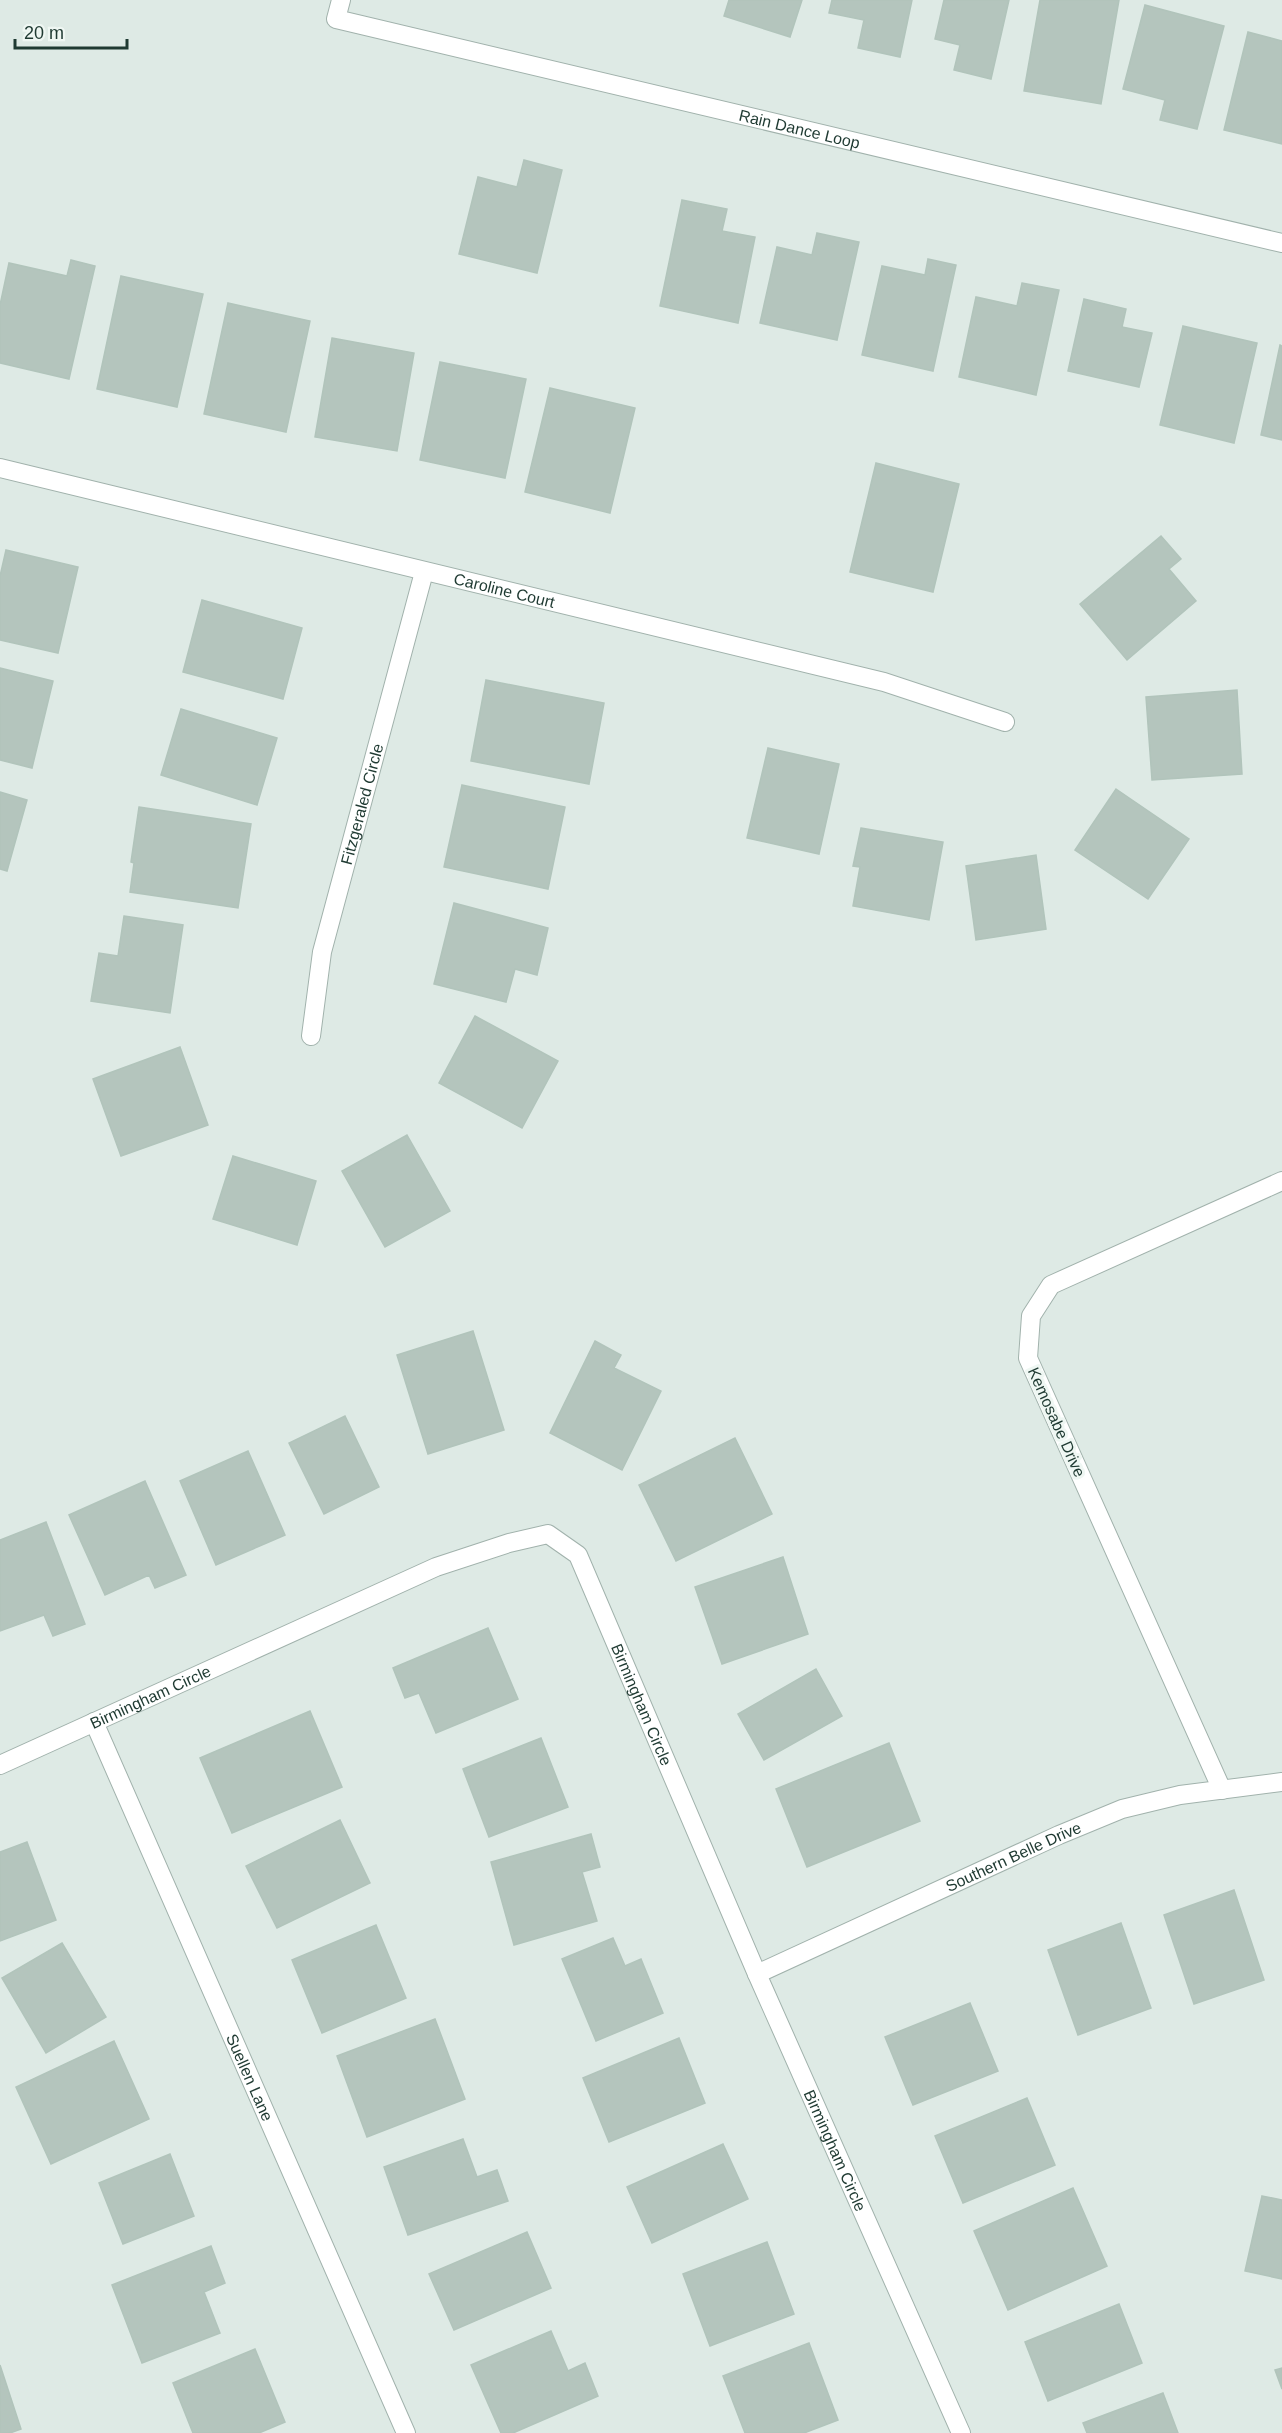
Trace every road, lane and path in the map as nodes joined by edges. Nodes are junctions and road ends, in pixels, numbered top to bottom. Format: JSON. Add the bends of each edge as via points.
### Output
{"nodes":[{"id":1,"x":341,"y":0,"type":"edge"},
{"id":2,"x":1282,"y":243,"type":"edge"},
{"id":3,"x":0,"y":468,"type":"edge"},
{"id":4,"x":424,"y":572,"type":"junction"},
{"id":5,"x":1005,"y":722,"type":"dead end"},
{"id":6,"x":310,"y":1036,"type":"dead end"},
{"id":7,"x":1282,"y":1181,"type":"edge"},
{"id":8,"x":94,"y":1722,"type":"junction"},
{"id":9,"x":0,"y":1765,"type":"edge"},
{"id":10,"x":1282,"y":1782,"type":"edge"},
{"id":11,"x":1222,"y":1790,"type":"junction"},
{"id":12,"x":757,"y":1974,"type":"junction"},
{"id":13,"x":406,"y":2433,"type":"edge"},
{"id":14,"x":961,"y":2433,"type":"edge"}],
"edges":[{"from":1,"to":2,"type":"street","name":"Rain Dance Loop","via":[[336,19]]},
{"from":3,"to":4,"type":"street","name":"Caroline Court"},
{"from":4,"to":5,"type":"street","name":"Caroline Court","via":[[884,682]]},
{"from":4,"to":6,"type":"street","name":"Fitzgeraled Circle","via":[[322,952]]},
{"from":7,"to":11,"type":"street","name":"Kemosabe Drive","via":[[1051,1285],[1031,1316],[1028,1358]]},
{"from":8,"to":9,"type":"street","name":"Birmingham Circle"},
{"from":8,"to":12,"type":"street","name":"Birmingham Circle","via":[[436,1567],[548,1534],[578,1555]]},
{"from":8,"to":13,"type":"street","name":"Suellen Lane"},
{"from":10,"to":11,"type":"street","name":"Southern Belle Drive"},
{"from":11,"to":12,"type":"street","name":"Southern Belle Drive","via":[[1122,1809],[1059,1834]]},
{"from":12,"to":14,"type":"street","name":"Birmingham Circle"}]}
